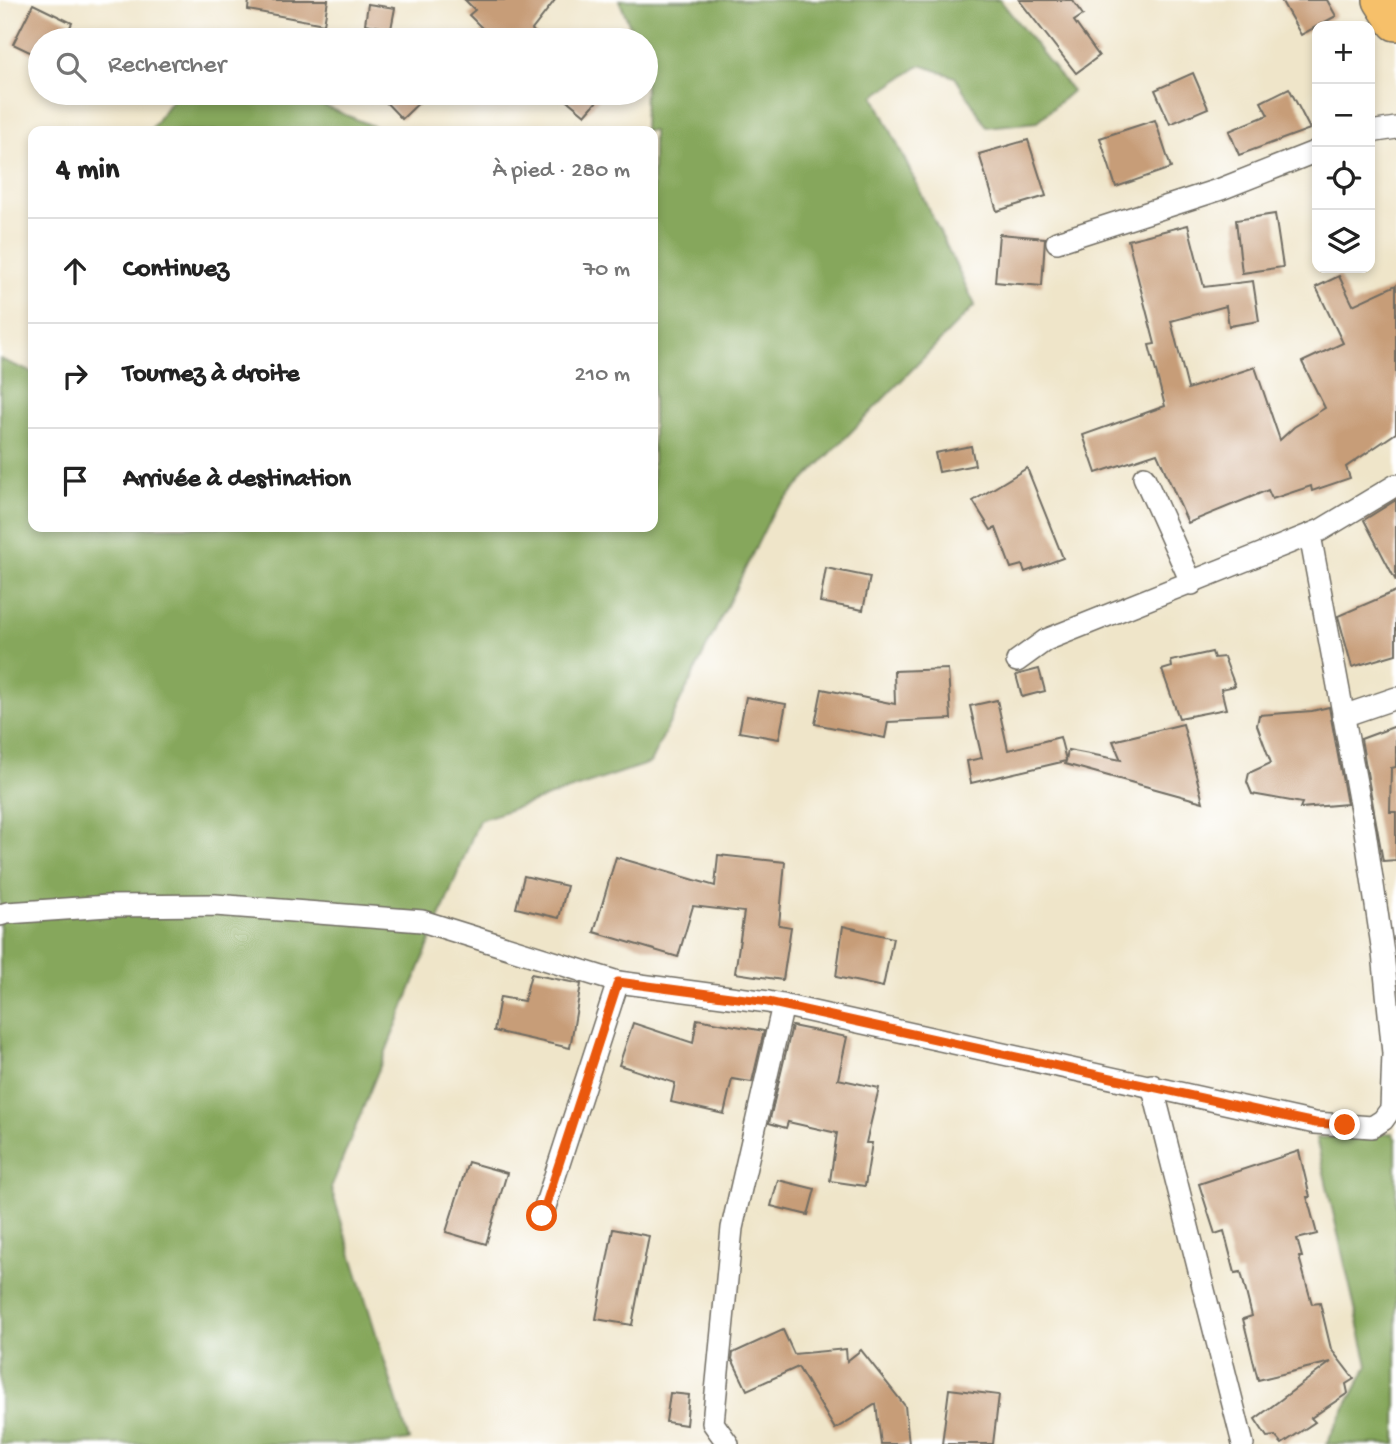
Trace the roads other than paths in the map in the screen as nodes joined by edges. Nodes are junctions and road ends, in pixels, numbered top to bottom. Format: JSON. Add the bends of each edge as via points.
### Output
{"nodes":[{"id":1,"x":1382,"y":0,"type":"edge"},
{"id":2,"x":1396,"y":22,"type":"edge"},
{"id":3,"x":1396,"y":128,"type":"edge"},
{"id":4,"x":1375,"y":131,"type":"edge"},
{"id":5,"x":1312,"y":153,"type":"edge"},
{"id":6,"x":1057,"y":242,"type":"dead end"},
{"id":7,"x":1144,"y":477,"type":"dead end"},
{"id":8,"x":1396,"y":485,"type":"edge"},
{"id":9,"x":1310,"y":535,"type":"junction"},
{"id":10,"x":1192,"y":584,"type":"junction"},
{"id":11,"x":1017,"y":661,"type":"dead end"},
{"id":12,"x":1396,"y":698,"type":"edge"},
{"id":13,"x":1343,"y":716,"type":"junction"},
{"id":14,"x":0,"y":915,"type":"edge"},
{"id":15,"x":618,"y":982,"type":"junction"},
{"id":16,"x":783,"y":1005,"type":"junction"},
{"id":17,"x":1394,"y":1053,"type":"edge"},
{"id":18,"x":1152,"y":1085,"type":"junction"},
{"id":19,"x":542,"y":1216,"type":"dead end"},
{"id":20,"x":728,"y":1444,"type":"edge"},
{"id":21,"x":1243,"y":1444,"type":"edge"}],
"edges":[{"from":1,"to":2,"type":"highway"},
{"from":3,"to":4,"type":"street"},
{"from":5,"to":6,"type":"street","via":[[1221,189]]},
{"from":7,"to":10,"type":"street"},
{"from":8,"to":9,"type":"street"},
{"from":9,"to":10,"type":"street"},
{"from":9,"to":13,"type":"street"},
{"from":10,"to":11,"type":"street","via":[[1046,640]]},
{"from":12,"to":13,"type":"street"},
{"from":13,"to":17,"type":"street","via":[[1383,953]]},
{"from":14,"to":15,"type":"street","via":[[108,906],[215,905],[422,921]]},
{"from":15,"to":16,"type":"street"},
{"from":15,"to":19,"type":"street"},
{"from":16,"to":18,"type":"street"},
{"from":16,"to":20,"type":"street","via":[[732,1227],[713,1423]]},
{"from":17,"to":18,"type":"street","via":[[1391,1109],[1372,1127],[1315,1123]]},
{"from":18,"to":21,"type":"street"}]}
